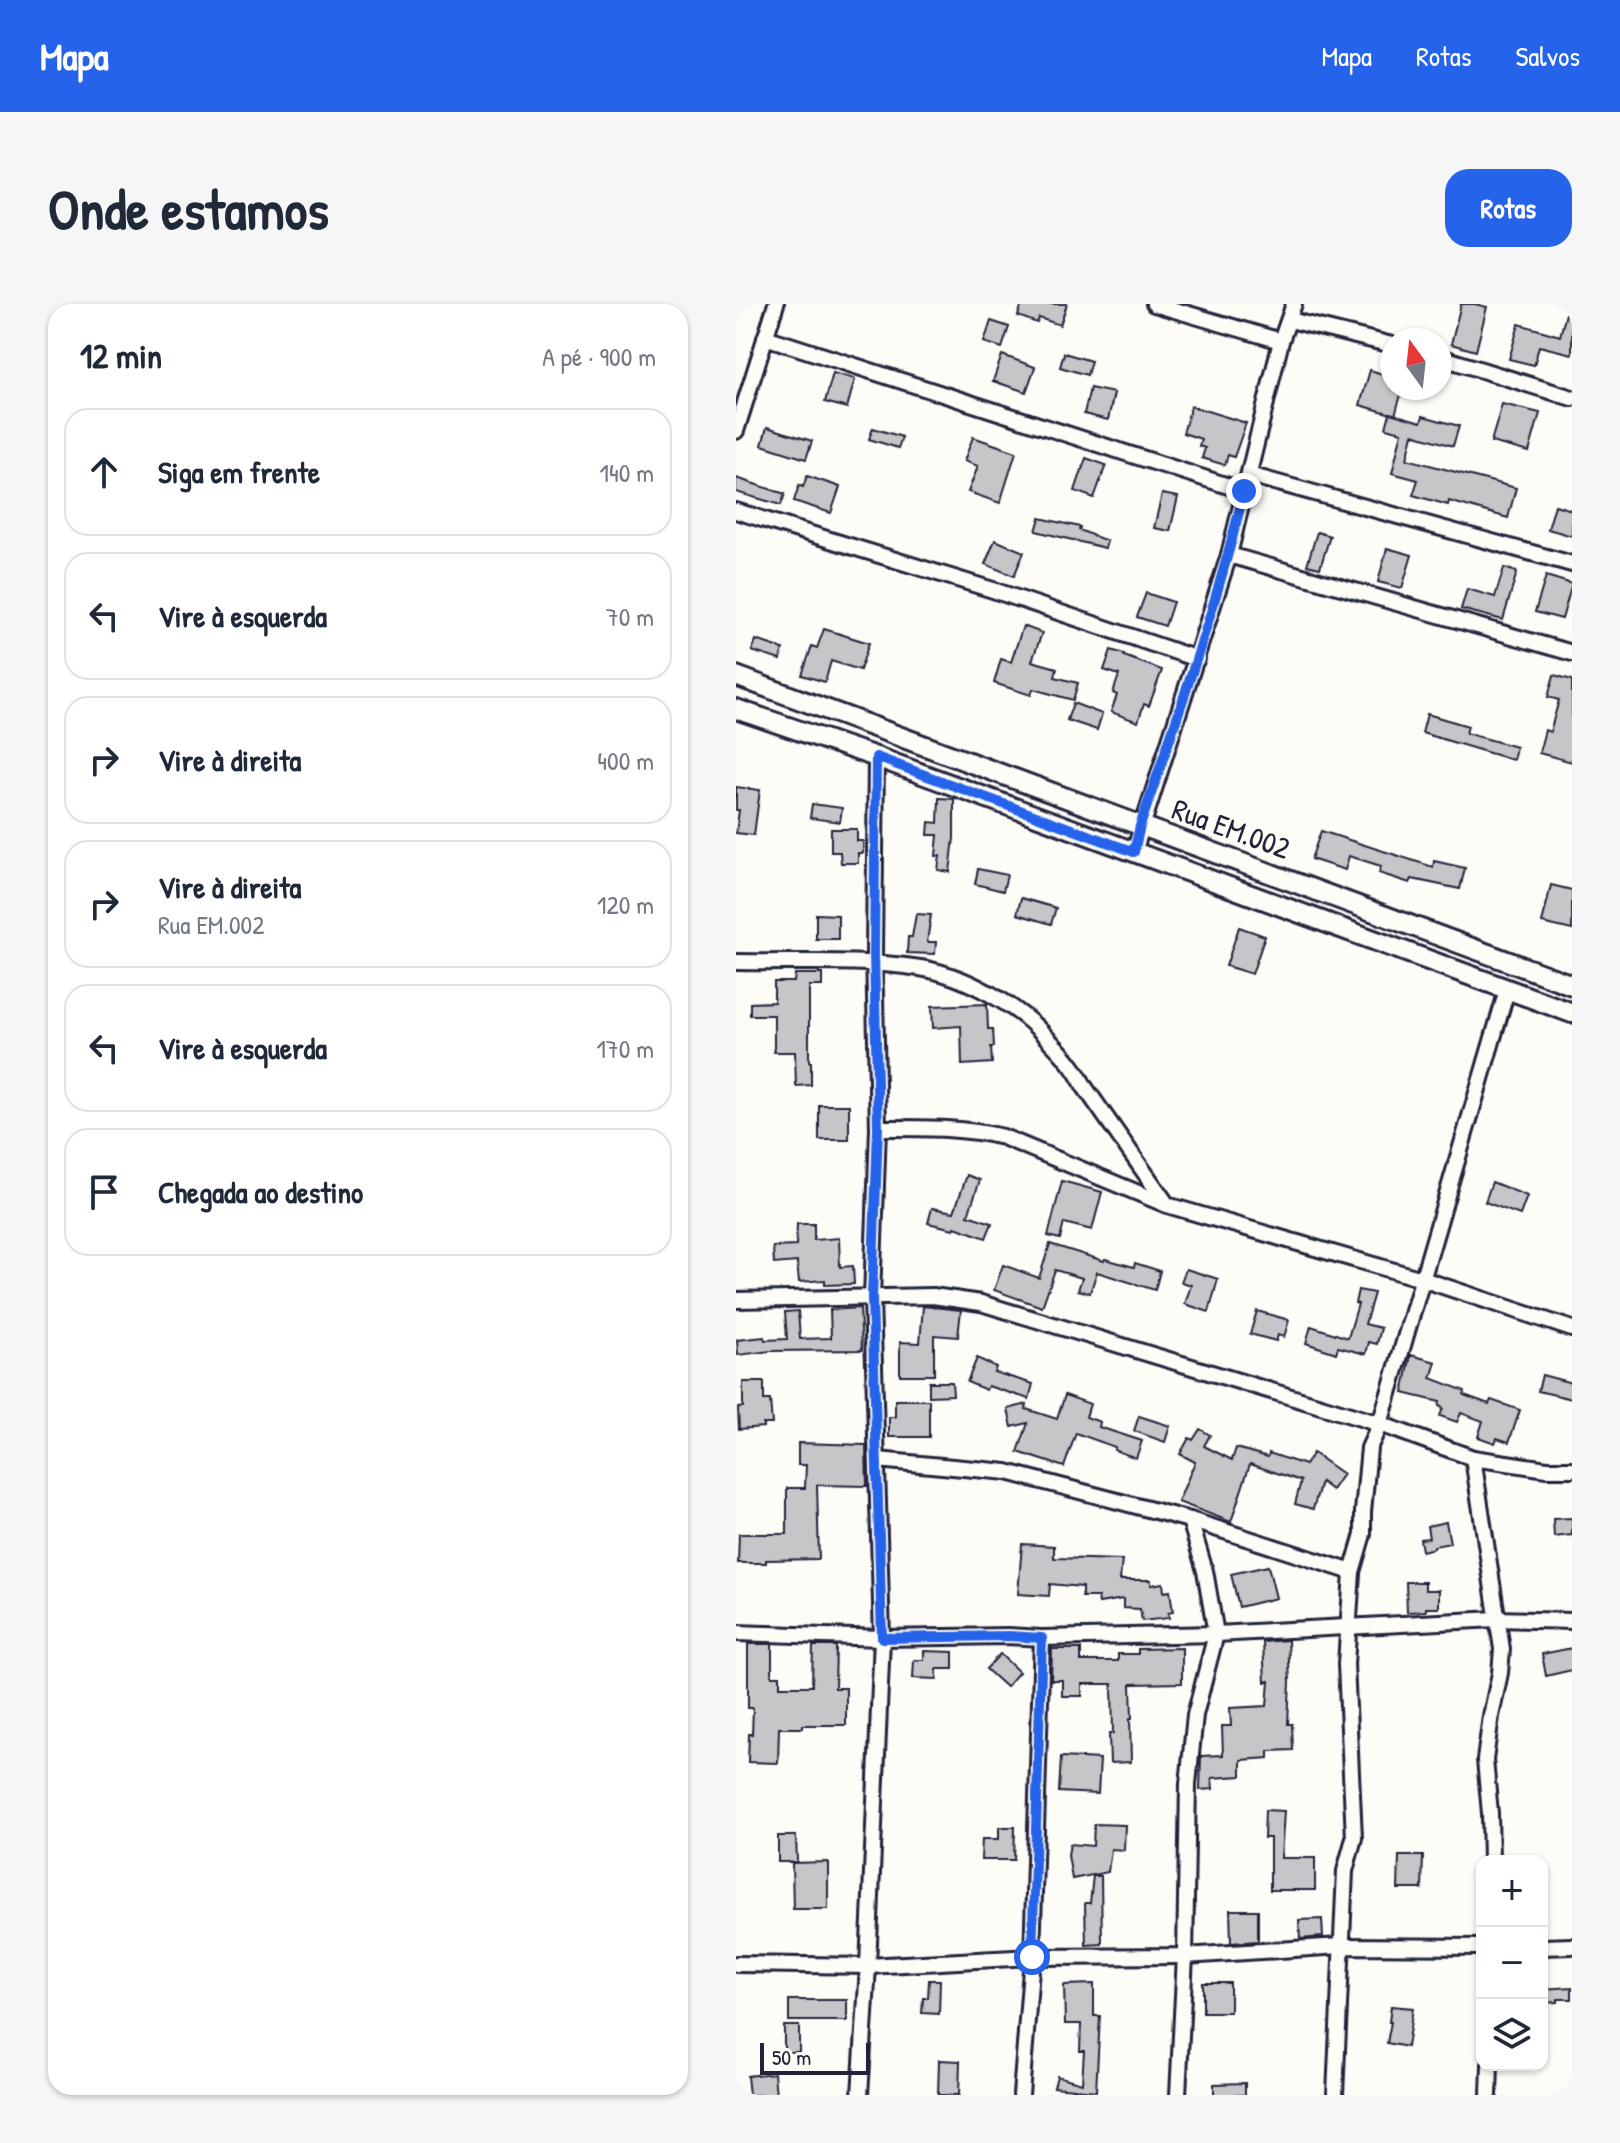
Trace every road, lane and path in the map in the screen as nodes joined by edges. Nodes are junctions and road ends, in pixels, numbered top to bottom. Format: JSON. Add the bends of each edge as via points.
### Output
{"nodes":[{"id":1,"x":776,"y":304,"type":"edge"},
{"id":2,"x":1154,"y":304,"type":"edge"},
{"id":3,"x":1294,"y":304,"type":"edge"},
{"id":4,"x":1290,"y":320,"type":"junction"},
{"id":5,"x":765,"y":337,"type":"junction"},
{"id":6,"x":1281,"y":341,"type":"junction"},
{"id":7,"x":1380,"y":342,"type":"edge"},
{"id":8,"x":1452,"y":361,"type":"edge"},
{"id":9,"x":1572,"y":398,"type":"edge"},
{"id":10,"x":736,"y":431,"type":"edge"},
{"id":11,"x":1249,"y":475,"type":"junction"},
{"id":12,"x":1244,"y":491,"type":"junction"},
{"id":13,"x":736,"y":511,"type":"edge"},
{"id":14,"x":1229,"y":555,"type":"junction"},
{"id":15,"x":1572,"y":564,"type":"edge"},
{"id":16,"x":1572,"y":653,"type":"edge"},
{"id":17,"x":1197,"y":659,"type":"junction"},
{"id":18,"x":736,"y":676,"type":"edge"},
{"id":19,"x":736,"y":709,"type":"edge"},
{"id":20,"x":876,"y":757,"type":"junction"},
{"id":21,"x":1140,"y":826,"type":"junction"},
{"id":22,"x":1134,"y":852,"type":"junction"},
{"id":23,"x":736,"y":962,"type":"edge"},
{"id":24,"x":874,"y":964,"type":"junction"},
{"id":25,"x":1572,"y":985,"type":"edge"},
{"id":26,"x":1507,"y":990,"type":"junction"},
{"id":27,"x":1572,"y":1013,"type":"edge"},
{"id":28,"x":878,"y":1128,"type":"junction"},
{"id":29,"x":1167,"y":1205,"type":"junction"},
{"id":30,"x":1422,"y":1279,"type":"junction"},
{"id":31,"x":872,"y":1298,"type":"junction"},
{"id":32,"x":736,"y":1300,"type":"edge"},
{"id":33,"x":1570,"y":1324,"type":"edge"},
{"id":34,"x":1380,"y":1424,"type":"junction"},
{"id":35,"x":1473,"y":1458,"type":"junction"},
{"id":36,"x":877,"y":1460,"type":"junction"},
{"id":37,"x":1572,"y":1469,"type":"edge"},
{"id":38,"x":1190,"y":1520,"type":"junction"},
{"id":39,"x":1352,"y":1572,"type":"junction"},
{"id":40,"x":1496,"y":1619,"type":"junction"},
{"id":41,"x":1572,"y":1621,"type":"edge"},
{"id":42,"x":1349,"y":1627,"type":"junction"},
{"id":43,"x":736,"y":1633,"type":"edge"},
{"id":44,"x":1216,"y":1634,"type":"junction"},
{"id":45,"x":882,"y":1638,"type":"junction"},
{"id":46,"x":1042,"y":1638,"type":"junction"},
{"id":47,"x":1491,"y":1855,"type":"edge"},
{"id":48,"x":1341,"y":1946,"type":"junction"},
{"id":49,"x":1572,"y":1946,"type":"edge"},
{"id":50,"x":1476,"y":1947,"type":"edge"},
{"id":51,"x":1548,"y":1947,"type":"edge"},
{"id":52,"x":1185,"y":1956,"type":"junction"},
{"id":53,"x":1032,"y":1957,"type":"junction"},
{"id":54,"x":736,"y":1964,"type":"edge"},
{"id":55,"x":868,"y":1966,"type":"junction"},
{"id":56,"x":1490,"y":2071,"type":"edge"},
{"id":57,"x":860,"y":2095,"type":"edge"},
{"id":58,"x":1021,"y":2095,"type":"edge"},
{"id":59,"x":1178,"y":2095,"type":"edge"},
{"id":60,"x":1335,"y":2095,"type":"edge"},
{"id":61,"x":1489,"y":2095,"type":"edge"}],
"edges":[{"from":1,"to":5,"type":"street"},
{"from":2,"to":6,"type":"street"},
{"from":3,"to":4,"type":"street"},
{"from":4,"to":6,"type":"street"},
{"from":4,"to":7,"type":"street"},
{"from":5,"to":10,"type":"street"},
{"from":5,"to":12,"type":"street"},
{"from":6,"to":11,"type":"street"},
{"from":8,"to":9,"type":"street"},
{"from":11,"to":12,"type":"street"},
{"from":11,"to":15,"type":"street"},
{"from":12,"to":14,"type":"street"},
{"from":13,"to":17,"type":"street"},
{"from":14,"to":16,"type":"street"},
{"from":14,"to":17,"type":"street"},
{"from":17,"to":21,"type":"street"},
{"from":18,"to":21,"type":"street","name":"Rua EM.002"},
{"from":19,"to":20,"type":"street","name":"Rua EM.002"},
{"from":20,"to":22,"type":"street","name":"Rua EM.002"},
{"from":20,"to":24,"type":"street"},
{"from":21,"to":22,"type":"street"},
{"from":21,"to":25,"type":"street","name":"Rua EM.002"},
{"from":22,"to":26,"type":"street","name":"Rua EM.002"},
{"from":23,"to":24,"type":"street"},
{"from":24,"to":28,"type":"street"},
{"from":24,"to":29,"type":"street","via":[[955,977],[1035,1024],[1077,1070]]},
{"from":26,"to":27,"type":"street","name":"Rua EM.002"},
{"from":26,"to":30,"type":"street"},
{"from":28,"to":29,"type":"street","via":[[950,1128],[1003,1137]]},
{"from":28,"to":31,"type":"street"},
{"from":29,"to":30,"type":"street"},
{"from":30,"to":33,"type":"street"},
{"from":30,"to":34,"type":"street"},
{"from":31,"to":32,"type":"street"},
{"from":31,"to":34,"type":"street","via":[[933,1296],[981,1303]]},
{"from":31,"to":36,"type":"street"},
{"from":34,"to":35,"type":"street"},
{"from":34,"to":39,"type":"street","via":[[1369,1448],[1363,1534]]},
{"from":35,"to":37,"type":"street"},
{"from":35,"to":40,"type":"street"},
{"from":36,"to":38,"type":"street","via":[[1007,1472]]},
{"from":36,"to":45,"type":"street"},
{"from":38,"to":39,"type":"street"},
{"from":38,"to":44,"type":"street"},
{"from":39,"to":42,"type":"street"},
{"from":40,"to":41,"type":"street"},
{"from":40,"to":42,"type":"street"},
{"from":40,"to":47,"type":"street","via":[[1502,1649],[1485,1760]]},
{"from":42,"to":44,"type":"street"},
{"from":42,"to":48,"type":"street","via":[[1354,1838],[1345,1871]]},
{"from":43,"to":45,"type":"street"},
{"from":44,"to":46,"type":"street"},
{"from":44,"to":52,"type":"street","via":[[1195,1715],[1188,1784]]},
{"from":45,"to":46,"type":"street"},
{"from":45,"to":55,"type":"street"},
{"from":46,"to":53,"type":"street"},
{"from":48,"to":50,"type":"street"},
{"from":48,"to":52,"type":"street"},
{"from":48,"to":60,"type":"street"},
{"from":49,"to":51,"type":"street"},
{"from":52,"to":53,"type":"street"},
{"from":52,"to":59,"type":"street"},
{"from":53,"to":55,"type":"street"},
{"from":53,"to":58,"type":"street"},
{"from":54,"to":55,"type":"street"},
{"from":55,"to":57,"type":"street"},
{"from":56,"to":61,"type":"street"}]}
